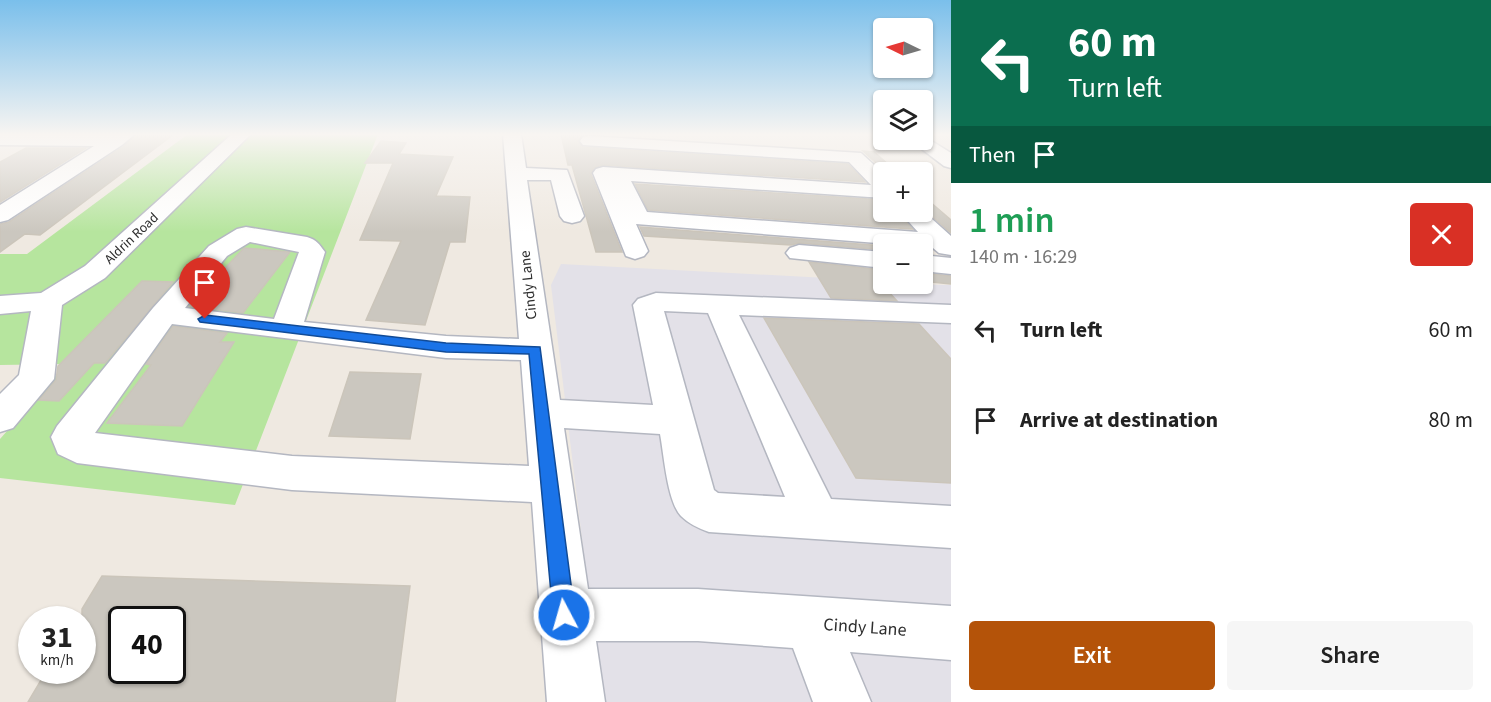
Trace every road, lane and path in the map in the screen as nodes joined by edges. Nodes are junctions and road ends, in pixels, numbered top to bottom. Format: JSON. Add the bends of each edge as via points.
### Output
{"nodes":[{"id":1,"x":593,"y":166,"type":"edge"},
{"id":2,"x":75,"y":167,"type":"edge"},
{"id":3,"x":207,"y":167,"type":"edge"},
{"id":4,"x":515,"y":167,"type":"edge"},
{"id":5,"x":586,"y":167,"type":"edge"},
{"id":6,"x":594,"y":167,"type":"edge"},
{"id":7,"x":597,"y":167,"type":"edge"},
{"id":8,"x":602,"y":167,"type":"edge"},
{"id":9,"x":608,"y":167,"type":"edge"},
{"id":10,"x":516,"y":174,"type":"junction"},
{"id":11,"x":873,"y":180,"type":"edge"},
{"id":12,"x":873,"y":191,"type":"edge"},
{"id":13,"x":820,"y":209,"type":"dead end"},
{"id":14,"x":0,"y":215,"type":"edge"},
{"id":15,"x":572,"y":216,"type":"dead end"},
{"id":16,"x":916,"y":222,"type":"edge"},
{"id":17,"x":771,"y":228,"type":"junction"},
{"id":18,"x":946,"y":246,"type":"edge"},
{"id":19,"x":635,"y":250,"type":"dead end"},
{"id":20,"x":873,"y":259,"type":"edge"},
{"id":21,"x":933,"y":264,"type":"edge"},
{"id":22,"x":951,"y":266,"type":"edge"},
{"id":23,"x":48,"y":301,"type":"junction"},
{"id":24,"x":0,"y":304,"type":"edge"},
{"id":25,"x":719,"y":304,"type":"junction"},
{"id":26,"x":164,"y":314,"type":"junction"},
{"id":27,"x":951,"y":314,"type":"edge"},
{"id":28,"x":286,"y":330,"type":"junction"},
{"id":29,"x":535,"y":350,"type":"junction"},
{"id":30,"x":542,"y":413,"type":"junction"},
{"id":31,"x":0,"y":418,"type":"edge"},
{"id":32,"x":677,"y":421,"type":"junction"},
{"id":33,"x":550,"y":485,"type":"junction"},
{"id":34,"x":817,"y":518,"type":"junction"},
{"id":35,"x":951,"y":526,"type":"edge"},
{"id":36,"x":564,"y":615,"type":"junction"},
{"id":37,"x":810,"y":624,"type":"junction"},
{"id":38,"x":951,"y":633,"type":"edge"},
{"id":39,"x":576,"y":702,"type":"edge"},
{"id":40,"x":842,"y":702,"type":"edge"}],
"edges":[{"from":1,"to":15,"type":"street"},
{"from":1,"to":19,"type":"street"},
{"from":2,"to":14,"type":"street"},
{"from":3,"to":23,"type":"street","name":"Aldrin Road","via":[[95,272]]},
{"from":4,"to":10,"type":"street","name":"Cindy Lane"},
{"from":5,"to":10,"type":"street"},
{"from":6,"to":17,"type":"street","via":[[639,218]]},
{"from":7,"to":13,"type":"street"},
{"from":8,"to":12,"type":"street"},
{"from":9,"to":11,"type":"street"},
{"from":10,"to":29,"type":"street","name":"Cindy Lane"},
{"from":16,"to":18,"type":"street"},
{"from":17,"to":18,"type":"street"},
{"from":17,"to":20,"type":"street","via":[[784,252]]},
{"from":21,"to":22,"type":"street"},
{"from":23,"to":24,"type":"street","name":"Aldrin Road"},
{"from":23,"to":31,"type":"street","via":[[36,379]]},
{"from":25,"to":27,"type":"street"},
{"from":25,"to":32,"type":"street","via":[[648,305]]},
{"from":25,"to":34,"type":"street"},
{"from":26,"to":28,"type":"street"},
{"from":26,"to":28,"type":"street","via":[[218,251],[246,234],[307,245],[312,252]]},
{"from":26,"to":33,"type":"street","via":[[71,437],[77,447],[292,473]]},
{"from":28,"to":29,"type":"street","via":[[446,347]]},
{"from":29,"to":30,"type":"street","name":"Cindy Lane"},
{"from":30,"to":32,"type":"street"},
{"from":30,"to":33,"type":"street","name":"Cindy Lane"},
{"from":32,"to":34,"type":"street","via":[[695,501],[709,513]]},
{"from":33,"to":36,"type":"street","name":"Cindy Lane"},
{"from":34,"to":35,"type":"street"},
{"from":36,"to":37,"type":"street","name":"Cindy Lane","via":[[698,615]]},
{"from":36,"to":39,"type":"street","name":"Cindy Lane"},
{"from":37,"to":38,"type":"street","name":"Cindy Lane"},
{"from":37,"to":40,"type":"street"}]}
